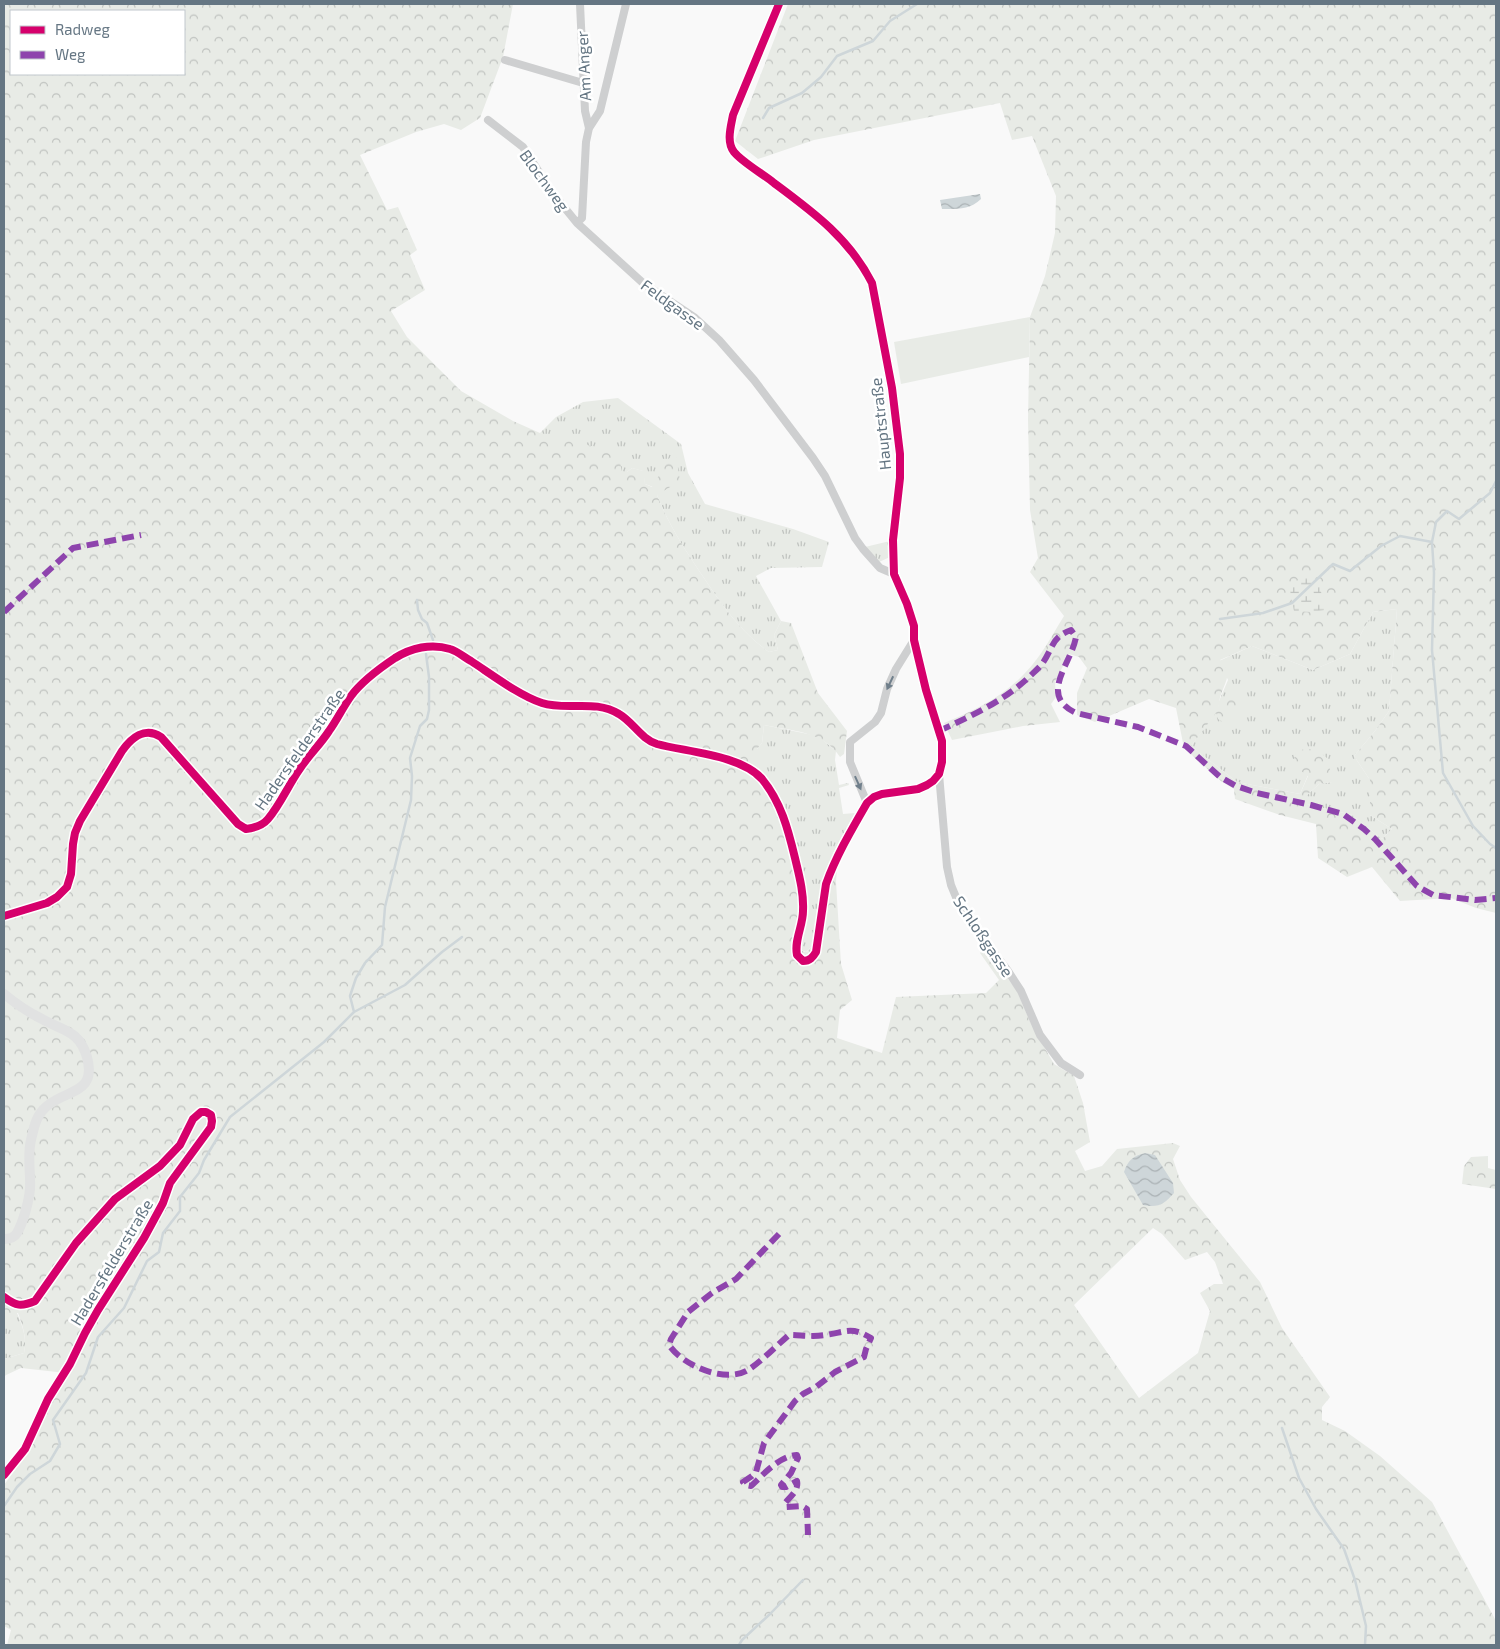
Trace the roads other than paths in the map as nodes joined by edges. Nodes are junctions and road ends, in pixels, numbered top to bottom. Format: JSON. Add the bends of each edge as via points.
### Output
{"nodes":[{"id":1,"x":580,"y":4,"type":"edge"},
{"id":2,"x":626,"y":4,"type":"edge"},
{"id":3,"x":779,"y":4,"type":"edge"},
{"id":4,"x":505,"y":60,"type":"dead end"},
{"id":5,"x":583,"y":83,"type":"junction"},
{"id":6,"x":488,"y":120,"type":"dead end"},
{"id":7,"x":589,"y":128,"type":"junction"},
{"id":8,"x":577,"y":223,"type":"junction"},
{"id":9,"x":894,"y":574,"type":"junction"},
{"id":10,"x":914,"y":640,"type":"junction"},
{"id":11,"x":939,"y":774,"type":"junction"},
{"id":12,"x":867,"y":803,"type":"junction"},
{"id":13,"x":4,"y":916,"type":"edge"},
{"id":14,"x":4,"y":994,"type":"edge"},
{"id":15,"x":1080,"y":1075,"type":"dead end"},
{"id":16,"x":4,"y":1239,"type":"edge"},
{"id":17,"x":4,"y":1296,"type":"edge"},
{"id":18,"x":4,"y":1475,"type":"edge"}],
"edges":[{"from":1,"to":5,"type":"street","name":"Am Anger"},
{"from":2,"to":7,"type":"street","via":[[600,111]]},
{"from":3,"to":9,"type":"street","name":"Hauptstraße","via":[[733,115],[731,142],[734,152],[846,243],[872,284],[892,388],[900,454],[893,540]]},
{"from":4,"to":5,"type":"street"},
{"from":5,"to":7,"type":"street","name":"Am Anger"},
{"from":6,"to":8,"type":"street","name":"Blochweg","via":[[523,147],[551,191]]},
{"from":7,"to":8,"type":"street","via":[[582,218]]},
{"from":8,"to":9,"type":"street","name":"Feldgasse","via":[[643,283],[694,317],[731,354],[765,393],[813,458],[863,549],[880,568]]},
{"from":9,"to":10,"type":"street","name":"Hauptstraße","via":[[914,626]]},
{"from":10,"to":11,"type":"street","name":"Hauptstraße","via":[[942,741]]},
{"from":10,"to":12,"type":"street","one_way":true,"via":[[896,669],[878,718],[850,742],[850,762]]},
{"from":11,"to":12,"type":"street","via":[[918,789],[882,794]]},
{"from":11,"to":15,"type":"street","name":"Schloßgasse","via":[[950,885],[972,924],[1021,991],[1040,1035],[1060,1063]]},
{"from":12,"to":13,"type":"street","name":"Hadersfelderstraße","via":[[826,884],[816,952],[809,960],[803,961],[798,958],[796,950],[803,913],[799,875],[785,819],[761,778],[744,766],[656,743],[609,709],[587,704],[558,706],[541,702],[451,649],[431,646],[412,649],[395,658],[352,694],[267,821],[256,828],[246,829],[238,824],[161,737],[150,733],[137,735],[122,751],[80,821],[72,844],[67,887],[47,903]]},
{"from":14,"to":16,"type":"street","via":[[44,1021],[70,1032],[81,1042],[89,1068],[88,1079],[80,1089],[58,1098],[36,1118],[29,1148],[30,1190],[26,1209],[16,1234]]},
{"from":17,"to":18,"type":"street","name":"Hadersfelderstraße","via":[[12,1303],[24,1306],[34,1301],[76,1243],[114,1199],[160,1166],[180,1145],[193,1119],[201,1112],[210,1115],[211,1126],[170,1183],[144,1238],[84,1334],[25,1449]]}]}
